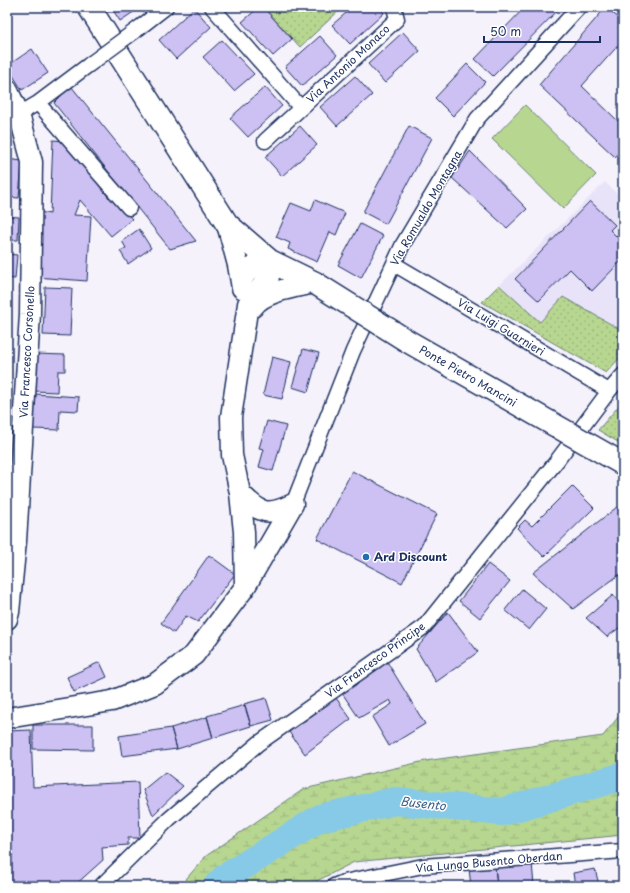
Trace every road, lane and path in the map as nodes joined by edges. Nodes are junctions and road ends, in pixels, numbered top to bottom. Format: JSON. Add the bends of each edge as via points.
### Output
{"nodes":[{"id":1,"x":89,"y":7,"type":"edge"},
{"id":2,"x":166,"y":7,"type":"edge"},
{"id":3,"x":212,"y":7,"type":"edge"},
{"id":4,"x":394,"y":7,"type":"edge"},
{"id":5,"x":579,"y":7,"type":"edge"},
{"id":6,"x":7,"y":89,"type":"edge"},
{"id":7,"x":38,"y":103,"type":"junction"},
{"id":8,"x":301,"y":108,"type":"junction"},
{"id":9,"x":13,"y":115,"type":"edge"},
{"id":10,"x":265,"y":141,"type":"dead end"},
{"id":11,"x":129,"y":208,"type":"dead end"},
{"id":12,"x":227,"y":224,"type":"junction"},
{"id":13,"x":270,"y":261,"type":"junction"},
{"id":14,"x":394,"y":264,"type":"junction"},
{"id":15,"x":241,"y":281,"type":"junction"},
{"id":16,"x":315,"y":283,"type":"junction"},
{"id":17,"x":246,"y":318,"type":"junction"},
{"id":18,"x":623,"y":375,"type":"edge"},
{"id":19,"x":609,"y":391,"type":"junction"},
{"id":20,"x":623,"y":464,"type":"edge"},
{"id":21,"x":247,"y":500,"type":"junction"},
{"id":22,"x":293,"y":504,"type":"junction"},
{"id":23,"x":244,"y":532,"type":"junction"},
{"id":24,"x":269,"y":547,"type":"junction"},
{"id":25,"x":246,"y":587,"type":"junction"},
{"id":26,"x":7,"y":620,"type":"edge"},
{"id":27,"x":7,"y":718,"type":"edge"},
{"id":28,"x":623,"y":851,"type":"edge"},
{"id":29,"x":100,"y":886,"type":"edge"},
{"id":30,"x":334,"y":886,"type":"edge"}],
"edges":[{"from":1,"to":12,"type":"main road","name":"Ponte Pietro Mancini"},
{"from":2,"to":7,"type":"street","bridge":true},
{"from":3,"to":8,"type":"street","name":"Via Antonio Monaco"},
{"from":4,"to":8,"type":"street","name":"Via Antonio Monaco","via":[[397,19]]},
{"from":5,"to":14,"type":"street","name":"Via Romualdo Montagna","via":[[477,119],[403,244]]},
{"from":6,"to":9,"type":"main road","name":"Via Francesco Corsonello"},
{"from":7,"to":9,"type":"street"},
{"from":7,"to":11,"type":"street"},
{"from":8,"to":10,"type":"street"},
{"from":9,"to":26,"type":"main road","name":"Via Francesco Corsonello","via":[[32,162],[30,314],[16,541]]},
{"from":12,"to":13,"type":"main road","name":"Ponte Pietro Mancini"},
{"from":12,"to":15,"type":"main road"},
{"from":13,"to":15,"type":"main road","via":[[246,271]]},
{"from":13,"to":16,"type":"main road","name":"Ponte Pietro Mancini"},
{"from":13,"to":17,"type":"main road","via":[[269,277],[248,304]]},
{"from":14,"to":19,"type":"street","name":"Via Luigi Guarnieri"},
{"from":14,"to":22,"type":"street","name":"Via Romualdo Montagna","via":[[353,352]]},
{"from":15,"to":17,"type":"main road"},
{"from":16,"to":17,"type":"main road","via":[[264,297],[255,303]]},
{"from":16,"to":20,"type":"main road","name":"Ponte Pietro Mancini","bridge":true,"via":[[409,342]]},
{"from":17,"to":21,"type":"main road","via":[[231,417],[232,454]]},
{"from":18,"to":19,"type":"street","name":"Via Francesco Principe"},
{"from":19,"to":29,"type":"street","name":"Via Francesco Principe","via":[[556,462],[424,627],[259,743],[169,819]]},
{"from":21,"to":22,"type":"main road","via":[[268,512],[279,511]]},
{"from":21,"to":23,"type":"main road"},
{"from":21,"to":24,"type":"main road"},
{"from":22,"to":24,"type":"main road"},
{"from":23,"to":24,"type":"main road"},
{"from":23,"to":25,"type":"main road"},
{"from":24,"to":25,"type":"main road"},
{"from":25,"to":27,"type":"main road","via":[[194,655],[155,684],[112,702]]},
{"from":28,"to":30,"type":"street","name":"Via Lungo Busento Oberdan","via":[[423,866]]}]}
